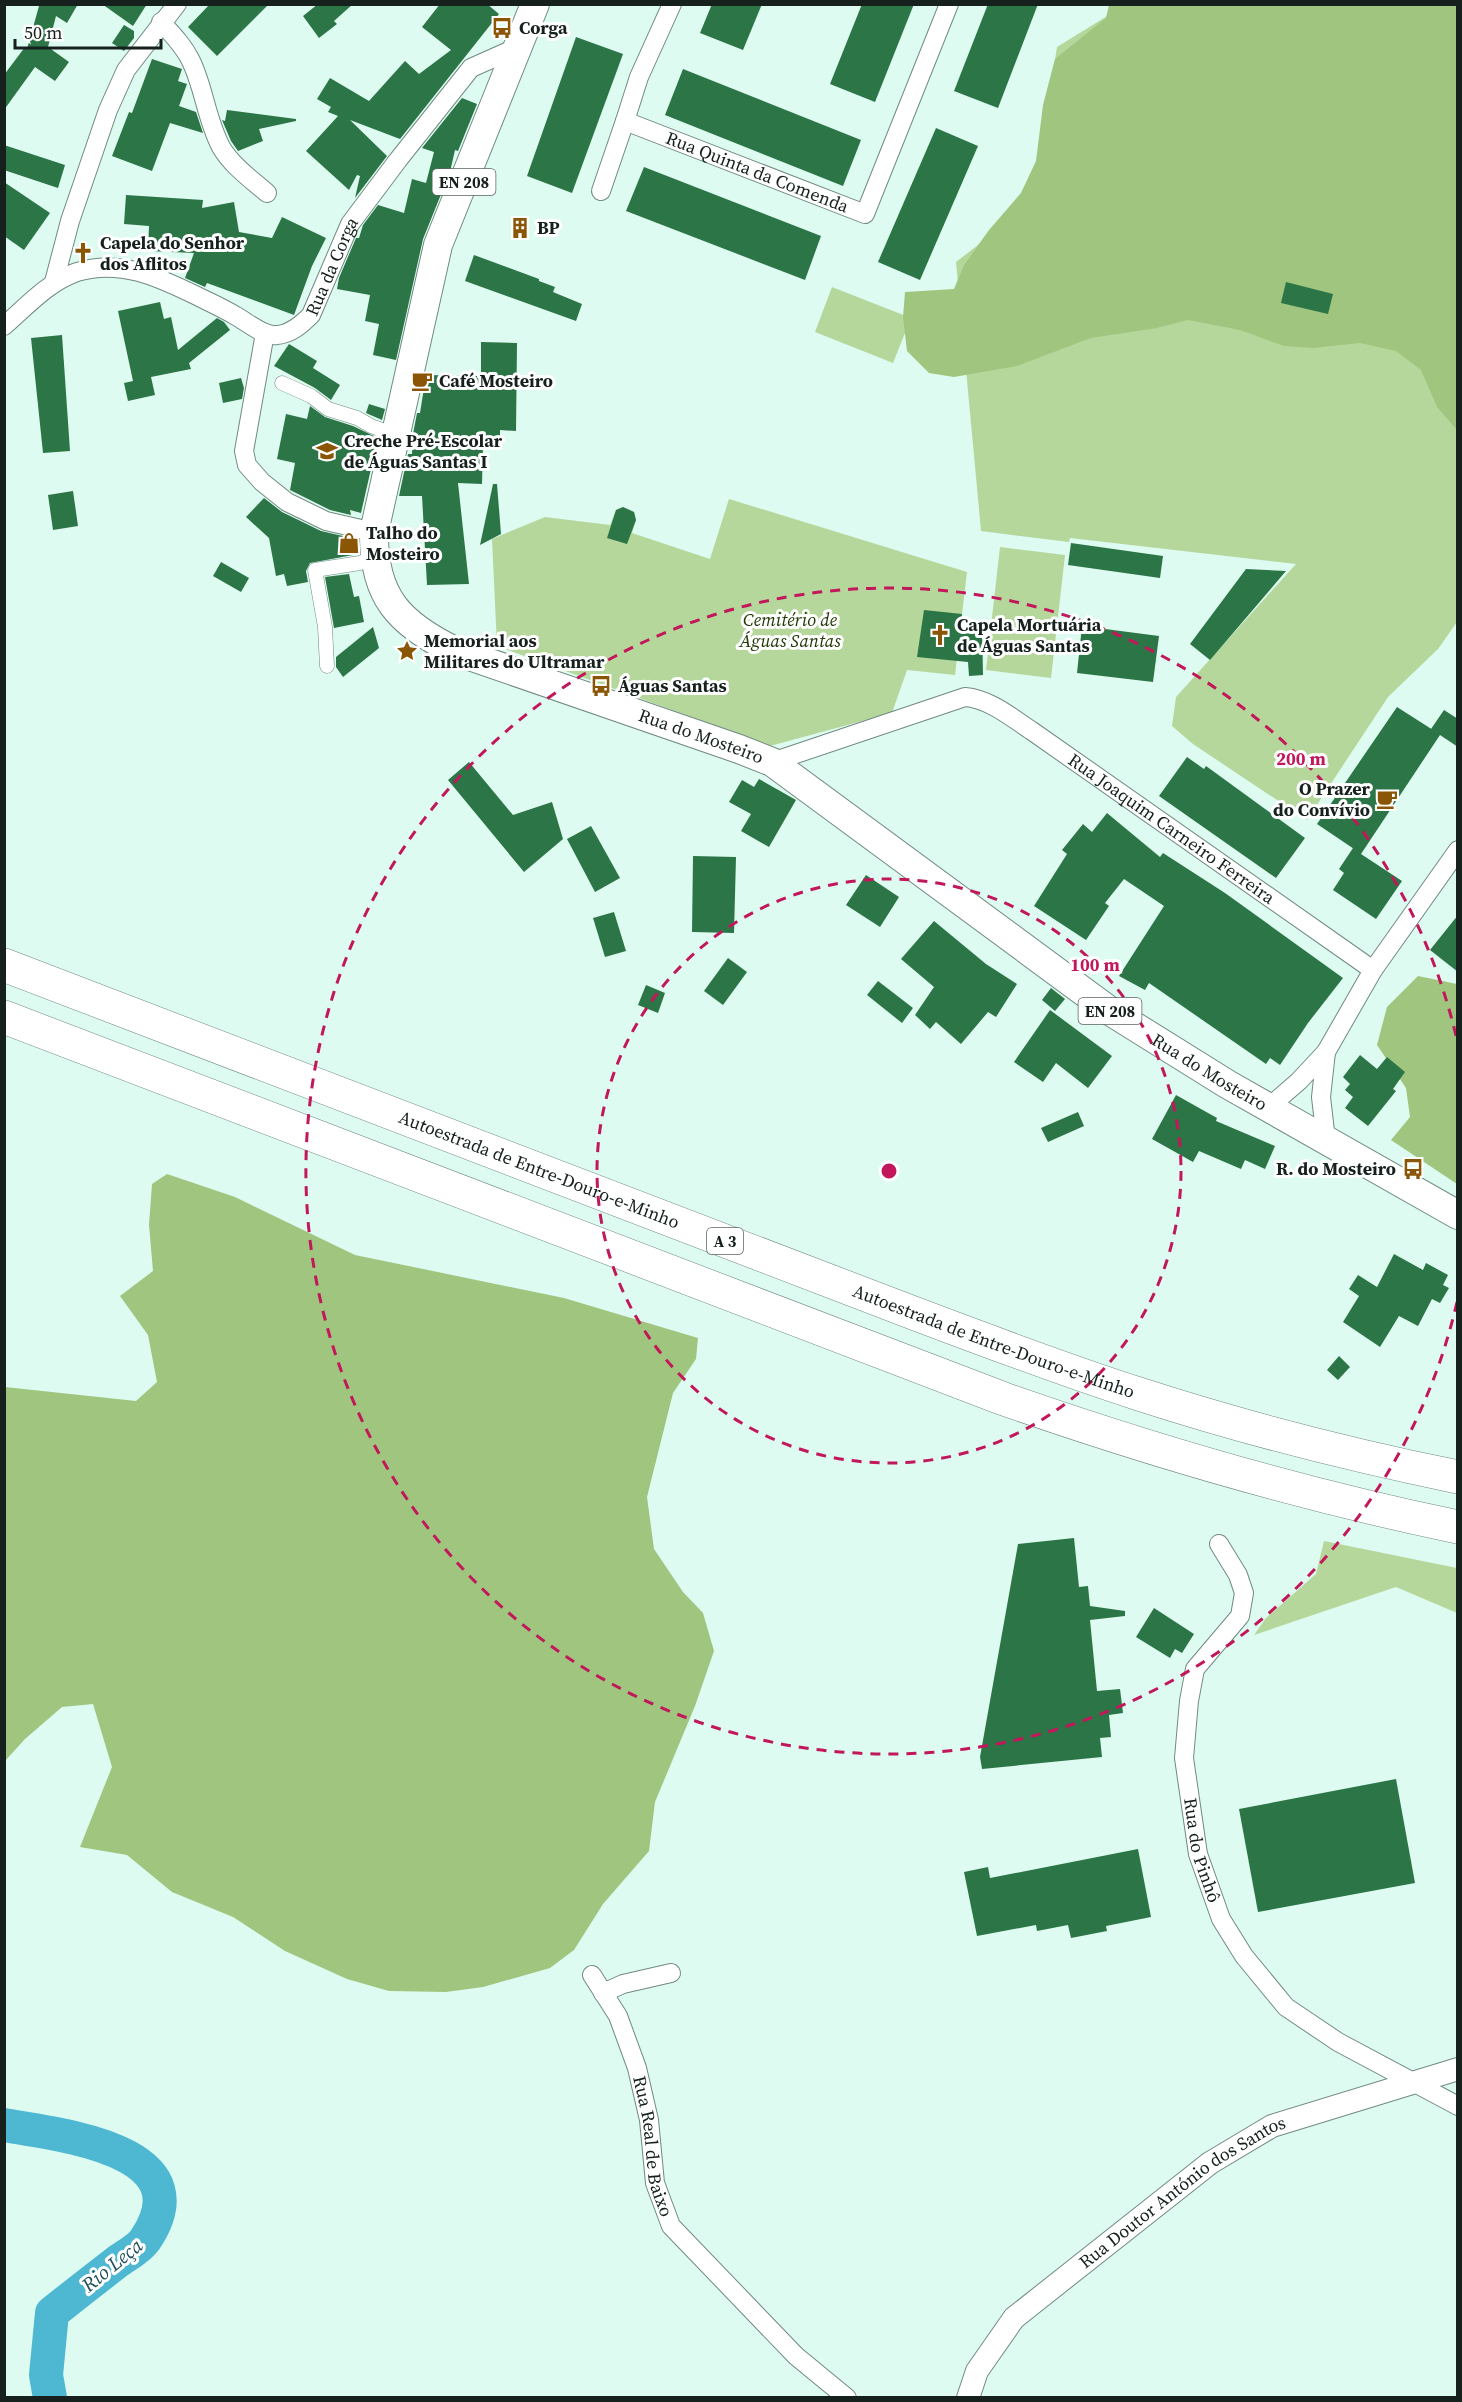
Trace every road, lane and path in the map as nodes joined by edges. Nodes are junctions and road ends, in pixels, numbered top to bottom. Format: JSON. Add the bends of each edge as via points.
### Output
{"nodes":[{"id":1,"x":177,"y":4,"type":"edge"},
{"id":2,"x":535,"y":4,"type":"edge"},
{"id":3,"x":672,"y":4,"type":"edge"},
{"id":4,"x":949,"y":4,"type":"edge"},
{"id":5,"x":162,"y":22,"type":"junction"},
{"id":6,"x":518,"y":47,"type":"junction"},
{"id":7,"x":625,"y":121,"type":"junction"},
{"id":8,"x":601,"y":191,"type":"dead end"},
{"id":9,"x":267,"y":193,"type":"dead end"},
{"id":10,"x":54,"y":282,"type":"junction"},
{"id":11,"x":4,"y":326,"type":"edge"},
{"id":12,"x":265,"y":333,"type":"junction"},
{"id":13,"x":282,"y":383,"type":"dead end"},
{"id":14,"x":396,"y":435,"type":"junction"},
{"id":15,"x":373,"y":544,"type":"junction"},
{"id":16,"x":327,"y":666,"type":"dead end"},
{"id":17,"x":772,"y":762,"type":"junction"},
{"id":18,"x":1458,"y":850,"type":"edge"},
{"id":19,"x":4,"y":965,"type":"edge"},
{"id":20,"x":1373,"y":970,"type":"junction"},
{"id":21,"x":4,"y":1017,"type":"edge"},
{"id":22,"x":1326,"y":1052,"type":"junction"},
{"id":23,"x":1269,"y":1107,"type":"junction"},
{"id":24,"x":1326,"y":1140,"type":"junction"},
{"id":25,"x":1458,"y":1215,"type":"edge"},
{"id":26,"x":1458,"y":1478,"type":"edge"},
{"id":27,"x":1458,"y":1527,"type":"edge"},
{"id":28,"x":1219,"y":1544,"type":"dead end"},
{"id":29,"x":671,"y":1973,"type":"dead end"},
{"id":30,"x":592,"y":1975,"type":"dead end"},
{"id":31,"x":603,"y":1993,"type":"junction"},
{"id":32,"x":1458,"y":2069,"type":"edge"},
{"id":33,"x":1417,"y":2082,"type":"junction"},
{"id":34,"x":1458,"y":2106,"type":"edge"},
{"id":35,"x":847,"y":2397,"type":"edge"},
{"id":36,"x":968,"y":2397,"type":"edge"}],
"edges":[{"from":1,"to":5,"type":"street"},
{"from":2,"to":6,"type":"main road","name":"Rua do Mosteiro","number":"EN 208"},
{"from":3,"to":7,"type":"street","via":[[639,77]]},
{"from":4,"to":7,"type":"street","name":"Rua Quinta da Comenda","via":[[865,214]]},
{"from":5,"to":9,"type":"street","via":[[191,61],[222,148]]},
{"from":5,"to":10,"type":"street","via":[[126,70],[108,110],[69,221]]},
{"from":6,"to":12,"type":"street","name":"Rua da Corga","via":[[471,68],[398,160],[350,224],[311,315],[289,333]]},
{"from":6,"to":14,"type":"main road","name":"Rua do Mosteiro","number":"EN 208","via":[[438,245]]},
{"from":7,"to":8,"type":"street"},
{"from":10,"to":11,"type":"street"},
{"from":10,"to":12,"type":"street","via":[[100,267],[128,269],[156,276]]},
{"from":12,"to":15,"type":"street","via":[[244,451],[247,465],[287,502]]},
{"from":13,"to":14,"type":"street","via":[[328,409]]},
{"from":14,"to":15,"type":"main road","name":"Rua do Mosteiro","number":"EN 208"},
{"from":15,"to":16,"type":"street","via":[[360,563],[315,570],[326,627]]},
{"from":15,"to":17,"type":"main road","name":"Rua do Mosteiro","number":"EN 208","via":[[379,582],[392,607],[411,627],[432,640]]},
{"from":17,"to":20,"type":"street","name":"Rua Joaquim Carneiro Ferreira","via":[[965,697],[974,698],[1000,710]]},
{"from":17,"to":23,"type":"main road","name":"Rua do Mosteiro","number":"EN 208","via":[[1110,1011]]},
{"from":18,"to":20,"type":"street"},
{"from":19,"to":26,"type":"highway","name":"Autoestrada de Entre-Douro-e-Minho","number":"A 3","via":[[1063,1368],[1253,1428]]},
{"from":20,"to":22,"type":"street"},
{"from":21,"to":27,"type":"highway","via":[[1004,1399],[1229,1472]]},
{"from":22,"to":23,"type":"street"},
{"from":22,"to":24,"type":"street","via":[[1321,1097]]},
{"from":23,"to":24,"type":"main road","name":"Rua do Mosteiro","number":"EN 208"},
{"from":24,"to":25,"type":"main road","name":"Rua do Mosteiro","number":"EN 208"},
{"from":28,"to":33,"type":"street","name":"Rua do Pinhô","via":[[1244,1593],[1240,1616],[1195,1669],[1184,1758],[1198,1854],[1217,1908],[1244,1956],[1286,2007],[1338,2042]]},
{"from":29,"to":31,"type":"street"},
{"from":30,"to":31,"type":"street","name":"Rua Real de Baixo"},
{"from":31,"to":35,"type":"street","name":"Rua Real de Baixo","via":[[618,2016],[637,2068],[649,2120],[656,2183],[672,2226],[796,2356]]},
{"from":32,"to":33,"type":"street","name":"Rua Doutor António dos Santos"},
{"from":33,"to":34,"type":"street","name":"Rua do Pinhô"},
{"from":33,"to":36,"type":"street","name":"Rua Doutor António dos Santos","via":[[1272,2126],[1210,2163],[1014,2318],[977,2371]]}]}
